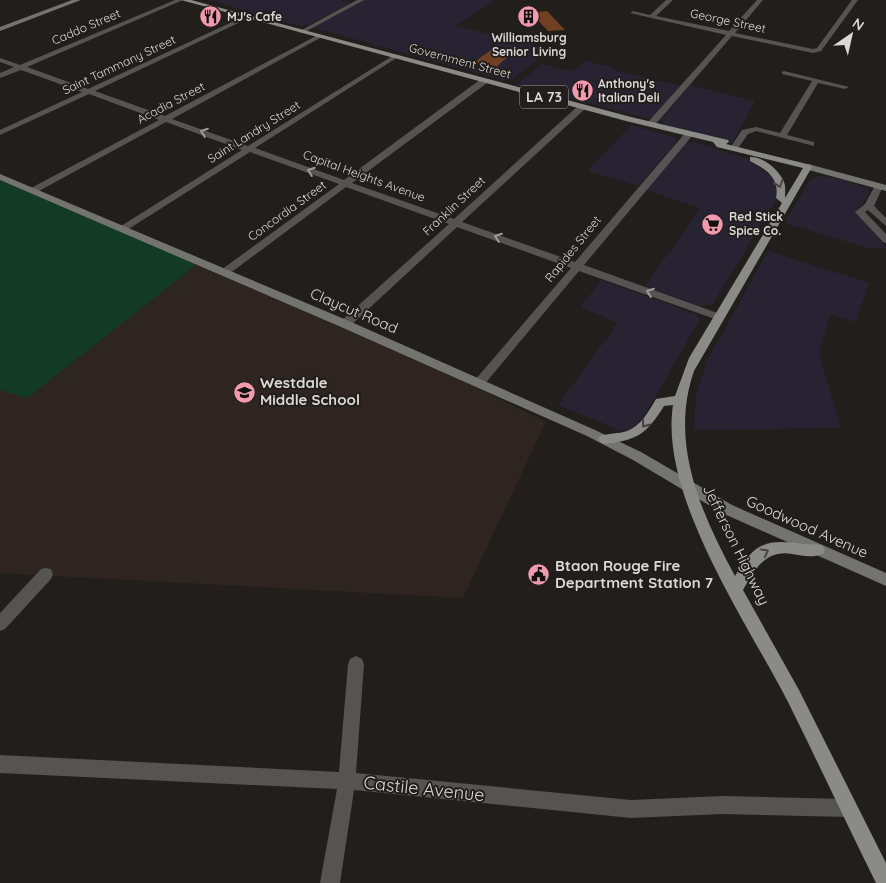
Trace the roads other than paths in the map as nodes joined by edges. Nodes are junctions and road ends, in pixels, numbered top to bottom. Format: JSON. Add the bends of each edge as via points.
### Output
{"nodes":[{"id":1,"x":78,"y":0,"type":"edge"},
{"id":2,"x":180,"y":0,"type":"edge"},
{"id":3,"x":184,"y":0,"type":"edge"},
{"id":4,"x":202,"y":0,"type":"edge"},
{"id":5,"x":362,"y":0,"type":"edge"},
{"id":6,"x":670,"y":0,"type":"edge"},
{"id":7,"x":760,"y":0,"type":"edge"},
{"id":8,"x":855,"y":0,"type":"edge"},
{"id":9,"x":633,"y":13,"type":"dead end"},
{"id":10,"x":247,"y":17,"type":"junction"},
{"id":11,"x":651,"y":17,"type":"junction"},
{"id":12,"x":0,"y":29,"type":"edge"},
{"id":13,"x":303,"y":30,"type":"junction"},
{"id":14,"x":730,"y":33,"type":"junction"},
{"id":15,"x":318,"y":37,"type":"junction"},
{"id":16,"x":346,"y":40,"type":"junction"},
{"id":17,"x":372,"y":49,"type":"junction"},
{"id":18,"x":396,"y":56,"type":"junction"},
{"id":19,"x":0,"y":60,"type":"edge"},
{"id":20,"x":20,"y":67,"type":"junction"},
{"id":21,"x":784,"y":73,"type":"dead end"},
{"id":22,"x":0,"y":76,"type":"edge"},
{"id":23,"x":484,"y":80,"type":"junction"},
{"id":24,"x":816,"y":80,"type":"junction"},
{"id":25,"x":845,"y":87,"type":"dead end"},
{"id":26,"x":89,"y":91,"type":"junction"},
{"id":27,"x":582,"y":107,"type":"junction"},
{"id":28,"x":165,"y":119,"type":"junction"},
{"id":29,"x":652,"y":124,"type":"junction"},
{"id":30,"x":0,"y":133,"type":"edge"},
{"id":31,"x":689,"y":134,"type":"junction"},
{"id":32,"x":782,"y":136,"type":"junction"},
{"id":33,"x":811,"y":144,"type":"dead end"},
{"id":34,"x":736,"y":147,"type":"junction"},
{"id":35,"x":250,"y":149,"type":"junction"},
{"id":36,"x":808,"y":167,"type":"junction"},
{"id":37,"x":0,"y":177,"type":"edge"},
{"id":38,"x":886,"y":177,"type":"edge"},
{"id":39,"x":347,"y":183,"type":"junction"},
{"id":40,"x":882,"y":187,"type":"edge"},
{"id":41,"x":34,"y":190,"type":"junction"},
{"id":42,"x":786,"y":202,"type":"junction"},
{"id":43,"x":869,"y":206,"type":"junction"},
{"id":44,"x":455,"y":222,"type":"junction"},
{"id":45,"x":886,"y":223,"type":"edge"},
{"id":46,"x":124,"y":228,"type":"junction"},
{"id":47,"x":886,"y":240,"type":"edge"},
{"id":48,"x":578,"y":266,"type":"junction"},
{"id":49,"x":225,"y":272,"type":"junction"},
{"id":50,"x":719,"y":317,"type":"junction"},
{"id":51,"x":345,"y":324,"type":"junction"},
{"id":52,"x":479,"y":383,"type":"junction"},
{"id":53,"x":679,"y":400,"type":"junction"},
{"id":54,"x":604,"y":439,"type":"junction"},
{"id":55,"x":689,"y":487,"type":"junction"},
{"id":56,"x":818,"y":550,"type":"junction"},
{"id":57,"x":46,"y":574,"type":"dead end"},
{"id":58,"x":886,"y":580,"type":"edge"},
{"id":59,"x":736,"y":589,"type":"junction"},
{"id":60,"x":0,"y":624,"type":"edge"},
{"id":61,"x":356,"y":664,"type":"dead end"},
{"id":62,"x":0,"y":764,"type":"edge"},
{"id":63,"x":347,"y":781,"type":"junction"},
{"id":64,"x":848,"y":808,"type":"junction"},
{"id":65,"x":330,"y":883,"type":"edge"},
{"id":66,"x":886,"y":883,"type":"edge"}],
"edges":[{"from":1,"to":12,"type":"street"},
{"from":2,"to":20,"type":"street","name":"Caddo Street"},
{"from":3,"to":10,"type":"main road","name":"Government Street","number":"LA 73"},
{"from":4,"to":13,"type":"main road","name":"Government Street","number":"LA 73"},
{"from":5,"to":13,"type":"street"},
{"from":6,"to":11,"type":"street"},
{"from":7,"to":14,"type":"street"},
{"from":8,"to":14,"type":"street","name":"George Street","via":[[819,50]]},
{"from":9,"to":11,"type":"street","name":"George Street"},
{"from":10,"to":13,"type":"main road","name":"Government Street","number":"LA 73"},
{"from":10,"to":26,"type":"street","name":"Saint Tammany Street"},
{"from":11,"to":14,"type":"street","name":"George Street"},
{"from":13,"to":15,"type":"main road","name":"Government Street","number":"LA 73"},
{"from":13,"to":16,"type":"main road","name":"Government Street","number":"LA 73"},
{"from":14,"to":29,"type":"street"},
{"from":15,"to":16,"type":"main road"},
{"from":15,"to":17,"type":"main road","name":"Government Street","number":"LA 73"},
{"from":15,"to":28,"type":"street","name":"Acadia Street"},
{"from":16,"to":17,"type":"main road","name":"Government Street","number":"LA 73"},
{"from":17,"to":18,"type":"main road","name":"Government Street","number":"LA 73"},
{"from":18,"to":23,"type":"main road","name":"Government Street","number":"LA 73"},
{"from":18,"to":35,"type":"street","name":"Saint Landry Street"},
{"from":19,"to":20,"type":"street","name":"Capital Heights Avenue"},
{"from":20,"to":22,"type":"street","name":"Caddo Street"},
{"from":20,"to":26,"type":"street","name":"Capital Heights Avenue"},
{"from":21,"to":24,"type":"street"},
{"from":23,"to":27,"type":"main road","name":"Government Street","number":"LA 73"},
{"from":23,"to":39,"type":"street","name":"Concordia Street"},
{"from":24,"to":25,"type":"street"},
{"from":24,"to":32,"type":"street"},
{"from":26,"to":28,"type":"street","name":"Capital Heights Avenue"},
{"from":26,"to":30,"type":"street","name":"Saint Tammany Street"},
{"from":27,"to":29,"type":"main road","name":"Government Street","number":"LA 73"},
{"from":27,"to":44,"type":"street","name":"Franklin Street"},
{"from":35,"to":28,"type":"street","name":"Capital Heights Avenue","one_way":true},
{"from":28,"to":41,"type":"street","name":"Acadia Street"},
{"from":29,"to":31,"type":"main road","name":"Government Street","number":"LA 73"},
{"from":31,"to":34,"type":"main road","name":"Government Street","number":"LA 73"},
{"from":31,"to":48,"type":"street","name":"Rapides Street"},
{"from":32,"to":33,"type":"street"},
{"from":32,"to":34,"type":"street","via":[[756,129],[745,132]]},
{"from":34,"to":36,"type":"main road","name":"Government Street"},
{"from":34,"to":42,"type":"main road","one_way":true,"via":[[741,154],[762,163],[775,174],[782,187],[780,198]]},
{"from":39,"to":35,"type":"street","name":"Capital Heights Avenue","one_way":true},
{"from":35,"to":46,"type":"street","name":"Saint Landry Street"},
{"from":36,"to":40,"type":"street","name":"Government Street"},
{"from":36,"to":42,"type":"main road","name":"Jefferson Highway"},
{"from":37,"to":41,"type":"street","name":"Claycut Road"},
{"from":38,"to":40,"type":"street"},
{"from":39,"to":44,"type":"street","name":"Capital Heights Avenue"},
{"from":39,"to":49,"type":"street","name":"Concordia Street"},
{"from":40,"to":43,"type":"street"},
{"from":41,"to":46,"type":"street","name":"Claycut Road"},
{"from":42,"to":50,"type":"main road","name":"Jefferson Highway"},
{"from":43,"to":45,"type":"street"},
{"from":43,"to":47,"type":"street","via":[[860,212]]},
{"from":48,"to":44,"type":"street","name":"Capital Heights Avenue","one_way":true},
{"from":44,"to":51,"type":"street","name":"Franklin Street"},
{"from":46,"to":49,"type":"street","name":"Claycut Road"},
{"from":50,"to":48,"type":"street","name":"Capital Heights Avenue","one_way":true},
{"from":48,"to":52,"type":"street","name":"Rapides Street"},
{"from":49,"to":51,"type":"street","name":"Claycut Road"},
{"from":50,"to":53,"type":"main road","name":"Jefferson Highway","via":[[692,363]]},
{"from":51,"to":52,"type":"street","name":"Claycut Road"},
{"from":52,"to":54,"type":"street","name":"Claycut Road"},
{"from":53,"to":54,"type":"main road","one_way":true,"via":[[660,402],[642,431],[631,436]]},
{"from":53,"to":55,"type":"main road","name":"Jefferson Highway","via":[[678,441]]},
{"from":54,"to":55,"type":"street","name":"Claycut Road"},
{"from":55,"to":56,"type":"street","name":"Goodwood Avenue","via":[[727,509]]},
{"from":55,"to":59,"type":"main road","name":"Jefferson Highway","via":[[712,543]]},
{"from":56,"to":58,"type":"street","name":"Goodwood Avenue"},
{"from":59,"to":56,"type":"main road","one_way":true,"via":[[751,562],[767,550],[774,547],[805,552]]},
{"from":57,"to":60,"type":"street"},
{"from":59,"to":64,"type":"main road","name":"Jefferson Highway"},
{"from":61,"to":63,"type":"street"},
{"from":62,"to":63,"type":"street","name":"Castile Avenue"},
{"from":63,"to":64,"type":"street","name":"Castile Avenue","via":[[631,809],[722,805]]},
{"from":63,"to":65,"type":"street"},
{"from":64,"to":66,"type":"main road","name":"Jefferson Highway"}]}
